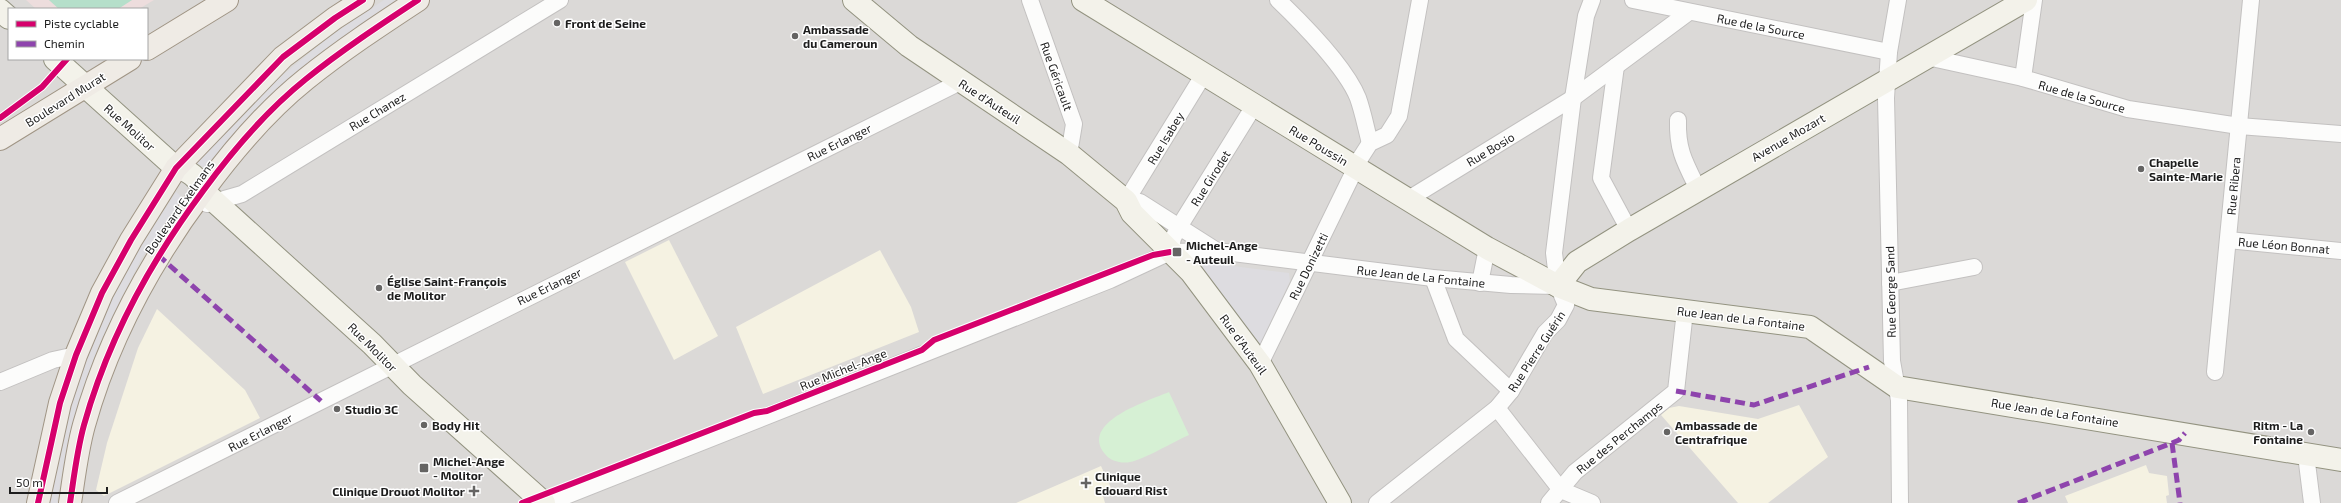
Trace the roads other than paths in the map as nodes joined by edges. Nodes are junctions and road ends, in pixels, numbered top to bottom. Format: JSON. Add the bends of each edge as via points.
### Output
{"nodes":[{"id":1,"x":227,"y":0,"type":"edge"},
{"id":2,"x":363,"y":0,"type":"edge"},
{"id":3,"x":418,"y":0,"type":"edge"},
{"id":4,"x":560,"y":0,"type":"edge"},
{"id":5,"x":854,"y":0,"type":"edge"},
{"id":6,"x":1030,"y":0,"type":"edge"},
{"id":7,"x":1083,"y":0,"type":"edge"},
{"id":8,"x":1278,"y":0,"type":"edge"},
{"id":9,"x":1420,"y":0,"type":"edge"},
{"id":10,"x":1592,"y":0,"type":"edge"},
{"id":11,"x":1633,"y":0,"type":"edge"},
{"id":12,"x":1898,"y":0,"type":"edge"},
{"id":13,"x":2026,"y":0,"type":"edge"},
{"id":14,"x":2034,"y":0,"type":"edge"},
{"id":15,"x":2251,"y":0,"type":"edge"},
{"id":16,"x":1691,"y":6,"type":"edge"},
{"id":17,"x":0,"y":10,"type":"edge"},
{"id":18,"x":8,"y":17,"type":"edge"},
{"id":19,"x":148,"y":47,"type":"edge"},
{"id":20,"x":1889,"y":52,"type":"junction"},
{"id":21,"x":1927,"y":57,"type":"junction"},
{"id":22,"x":56,"y":60,"type":"edge"},
{"id":23,"x":128,"y":60,"type":"edge"},
{"id":24,"x":1616,"y":66,"type":"junction"},
{"id":25,"x":1204,"y":74,"type":"junction"},
{"id":26,"x":2023,"y":78,"type":"junction"},
{"id":27,"x":1887,"y":80,"type":"junction"},
{"id":28,"x":960,"y":82,"type":"junction"},
{"id":29,"x":85,"y":85,"type":"junction"},
{"id":30,"x":1573,"y":98,"type":"junction"},
{"id":31,"x":1254,"y":106,"type":"junction"},
{"id":32,"x":1678,"y":120,"type":"dead end"},
{"id":33,"x":2239,"y":126,"type":"junction"},
{"id":34,"x":2341,"y":134,"type":"edge"},
{"id":35,"x":0,"y":139,"type":"edge"},
{"id":36,"x":1069,"y":154,"type":"junction"},
{"id":37,"x":1363,"y":154,"type":"junction"},
{"id":38,"x":176,"y":168,"type":"junction"},
{"id":39,"x":1698,"y":189,"type":"junction"},
{"id":40,"x":209,"y":197,"type":"junction"},
{"id":41,"x":1407,"y":200,"type":"junction"},
{"id":42,"x":1126,"y":201,"type":"junction"},
{"id":43,"x":1179,"y":227,"type":"junction"},
{"id":44,"x":1629,"y":230,"type":"junction"},
{"id":45,"x":2228,"y":240,"type":"junction"},
{"id":46,"x":1487,"y":248,"type":"junction"},
{"id":47,"x":1217,"y":251,"type":"junction"},
{"id":48,"x":2341,"y":251,"type":"edge"},
{"id":49,"x":1170,"y":252,"type":"junction"},
{"id":50,"x":1309,"y":263,"type":"junction"},
{"id":51,"x":1974,"y":267,"type":"dead end"},
{"id":52,"x":1433,"y":278,"type":"junction"},
{"id":53,"x":1480,"y":283,"type":"junction"},
{"id":54,"x":1890,"y":283,"type":"junction"},
{"id":55,"x":1558,"y":286,"type":"junction"},
{"id":56,"x":1686,"y":311,"type":"junction"},
{"id":57,"x":76,"y":355,"type":"junction"},
{"id":58,"x":1260,"y":364,"type":"junction"},
{"id":59,"x":390,"y":365,"type":"junction"},
{"id":60,"x":2215,"y":372,"type":"dead end"},
{"id":61,"x":0,"y":382,"type":"edge"},
{"id":62,"x":1897,"y":387,"type":"junction"},
{"id":63,"x":1510,"y":391,"type":"junction"},
{"id":64,"x":1497,"y":408,"type":"junction"},
{"id":65,"x":2306,"y":455,"type":"junction"},
{"id":66,"x":2341,"y":460,"type":"edge"},
{"id":67,"x":1561,"y":490,"type":"junction"},
{"id":68,"x":38,"y":503,"type":"edge"},
{"id":69,"x":70,"y":503,"type":"edge"},
{"id":70,"x":117,"y":503,"type":"edge"},
{"id":71,"x":544,"y":503,"type":"edge"},
{"id":72,"x":548,"y":503,"type":"edge"},
{"id":73,"x":1340,"y":503,"type":"edge"},
{"id":74,"x":1377,"y":503,"type":"edge"},
{"id":75,"x":1549,"y":503,"type":"edge"},
{"id":76,"x":1592,"y":503,"type":"edge"},
{"id":77,"x":1900,"y":503,"type":"edge"},
{"id":78,"x":2312,"y":503,"type":"edge"}],
"edges":[{"from":1,"to":19,"type":"main road"},
{"from":2,"to":38,"type":"main road","name":"Boulevard Exelmans","via":[[283,57]]},
{"from":3,"to":40,"type":"main road","name":"Boulevard Exelmans","via":[[305,79],[250,131]]},
{"from":4,"to":40,"type":"street","name":"Rue Chanez","via":[[242,194]]},
{"from":5,"to":28,"type":"street","name":"Rue d'Auteuil","via":[[909,46]]},
{"from":6,"to":36,"type":"street","name":"Rue Géricault","via":[[1074,124]]},
{"from":7,"to":25,"type":"street","name":"Rue Poussin"},
{"from":8,"to":37,"type":"street","via":[[1306,27],[1339,68],[1358,97]]},
{"from":9,"to":37,"type":"street","via":[[1399,116],[1387,136]]},
{"from":10,"to":30,"type":"street","name":"Rue Pierre Guérin","via":[[1586,16]]},
{"from":11,"to":16,"type":"street","name":"Rue de la Source"},
{"from":12,"to":20,"type":"street","name":"Rue George Sand"},
{"from":13,"to":21,"type":"street","name":"Avenue Mozart"},
{"from":14,"to":26,"type":"street"},
{"from":15,"to":33,"type":"street","name":"Rue Ribera"},
{"from":16,"to":20,"type":"street","name":"Rue de la Source"},
{"from":16,"to":24,"type":"street","name":"Rue Bosio"},
{"from":17,"to":18,"type":"street"},
{"from":20,"to":27,"type":"street","name":"Rue George Sand"},
{"from":21,"to":26,"type":"street","name":"Rue de la Source"},
{"from":21,"to":27,"type":"street","name":"Avenue Mozart"},
{"from":22,"to":29,"type":"street","name":"Rue Molitor"},
{"from":23,"to":29,"type":"main road","name":"Boulevard Murat"},
{"from":24,"to":30,"type":"street","name":"Rue Bosio"},
{"from":24,"to":44,"type":"street","via":[[1601,178]]},
{"from":25,"to":31,"type":"street","name":"Rue Poussin"},
{"from":25,"to":42,"type":"street","name":"Rue Isabey"},
{"from":26,"to":33,"type":"street","name":"Rue de la Source","via":[[2112,106]]},
{"from":27,"to":39,"type":"street","name":"Avenue Mozart"},
{"from":27,"to":54,"type":"street","name":"Rue George Sand"},
{"from":28,"to":36,"type":"street","name":"Rue d'Auteuil"},
{"from":28,"to":59,"type":"street","name":"Rue Erlanger"},
{"from":29,"to":35,"type":"main road","name":"Boulevard Murat"},
{"from":29,"to":38,"type":"street","name":"Rue Molitor"},
{"from":30,"to":41,"type":"street","name":"Rue Bosio"},
{"from":30,"to":55,"type":"street","name":"Rue Pierre Guérin","via":[[1554,253]]},
{"from":31,"to":37,"type":"street","name":"Rue Poussin"},
{"from":31,"to":43,"type":"street","name":"Rue Girodet"},
{"from":32,"to":39,"type":"street","via":[[1677,138],[1681,155]]},
{"from":33,"to":34,"type":"street","name":"Rue de la Source"},
{"from":33,"to":45,"type":"street","name":"Rue Ribera"},
{"from":36,"to":42,"type":"street","name":"Rue d'Auteuil"},
{"from":37,"to":41,"type":"street","name":"Rue Poussin"},
{"from":37,"to":50,"type":"street","name":"Rue Donizetti"},
{"from":38,"to":40,"type":"street","name":"Rue Molitor","via":[[176,176],[195,192]]},
{"from":38,"to":57,"type":"main road","name":"Boulevard Exelmans","via":[[131,240],[102,293]]},
{"from":39,"to":44,"type":"street","name":"Avenue Mozart"},
{"from":40,"to":59,"type":"street","name":"Rue Molitor","via":[[372,344]]},
{"from":40,"to":69,"type":"main road","name":"Boulevard Exelmans","via":[[189,208],[158,255],[130,305],[106,358],[84,426]]},
{"from":41,"to":46,"type":"street","name":"Rue Poussin"},
{"from":42,"to":43,"type":"street","name":"Rue d'Auteuil","via":[[1140,202]]},
{"from":42,"to":49,"type":"street","name":"Rue d'Auteuil","via":[[1132,213]]},
{"from":43,"to":47,"type":"street","name":"Rue d'Auteuil"},
{"from":43,"to":49,"type":"street","name":"Rue Girodet"},
{"from":44,"to":55,"type":"street","name":"Avenue Mozart","via":[[1577,262]]},
{"from":45,"to":48,"type":"street","name":"Rue Léon Bonnat"},
{"from":45,"to":60,"type":"street","name":"Rue Ribera"},
{"from":46,"to":53,"type":"street"},
{"from":46,"to":55,"type":"street","name":"Rue Poussin"},
{"from":47,"to":49,"type":"street","name":"Rue Jean de La Fontaine"},
{"from":47,"to":50,"type":"street","name":"Rue Jean de La Fontaine"},
{"from":49,"to":58,"type":"street","name":"Rue d'Auteuil","via":[[1191,272]]},
{"from":49,"to":72,"type":"street","name":"Rue Michel-Ange","via":[[1102,283]]},
{"from":50,"to":52,"type":"street","name":"Rue Jean de La Fontaine"},
{"from":50,"to":58,"type":"street","name":"Rue Donizetti"},
{"from":51,"to":54,"type":"street"},
{"from":52,"to":53,"type":"street","name":"Rue Jean de La Fontaine"},
{"from":52,"to":63,"type":"street","via":[[1456,339]]},
{"from":53,"to":55,"type":"street","name":"Rue Jean de La Fontaine"},
{"from":54,"to":62,"type":"street","name":"Rue George Sand","via":[[1892,361]]},
{"from":55,"to":56,"type":"street","name":"Rue Jean de La Fontaine","via":[[1590,299]]},
{"from":55,"to":63,"type":"street","name":"Rue Pierre Guérin","via":[[1566,305],[1558,320],[1545,333]]},
{"from":56,"to":62,"type":"street","name":"Rue Jean de La Fontaine","via":[[1810,327]]},
{"from":56,"to":67,"type":"street","name":"Rue des Perchamps","via":[[1676,391],[1575,472]]},
{"from":57,"to":61,"type":"street","via":[[53,360]]},
{"from":57,"to":68,"type":"main road","name":"Boulevard Exelmans","via":[[60,403]]},
{"from":58,"to":73,"type":"street","name":"Rue d'Auteuil"},
{"from":59,"to":70,"type":"street","name":"Rue Erlanger"},
{"from":59,"to":71,"type":"street","name":"Rue Molitor"},
{"from":62,"to":65,"type":"street","name":"Rue Jean de La Fontaine","via":[[2208,436]]},
{"from":62,"to":77,"type":"street","name":"Rue George Sand"},
{"from":63,"to":64,"type":"street","name":"Rue Pierre Guérin"},
{"from":64,"to":67,"type":"street"},
{"from":64,"to":74,"type":"street","name":"Rue Pierre Guérin"},
{"from":65,"to":66,"type":"street","name":"Rue Jean de La Fontaine"},
{"from":65,"to":78,"type":"street"},
{"from":67,"to":75,"type":"street","name":"Rue des Perchamps"},
{"from":67,"to":76,"type":"street"}]}
